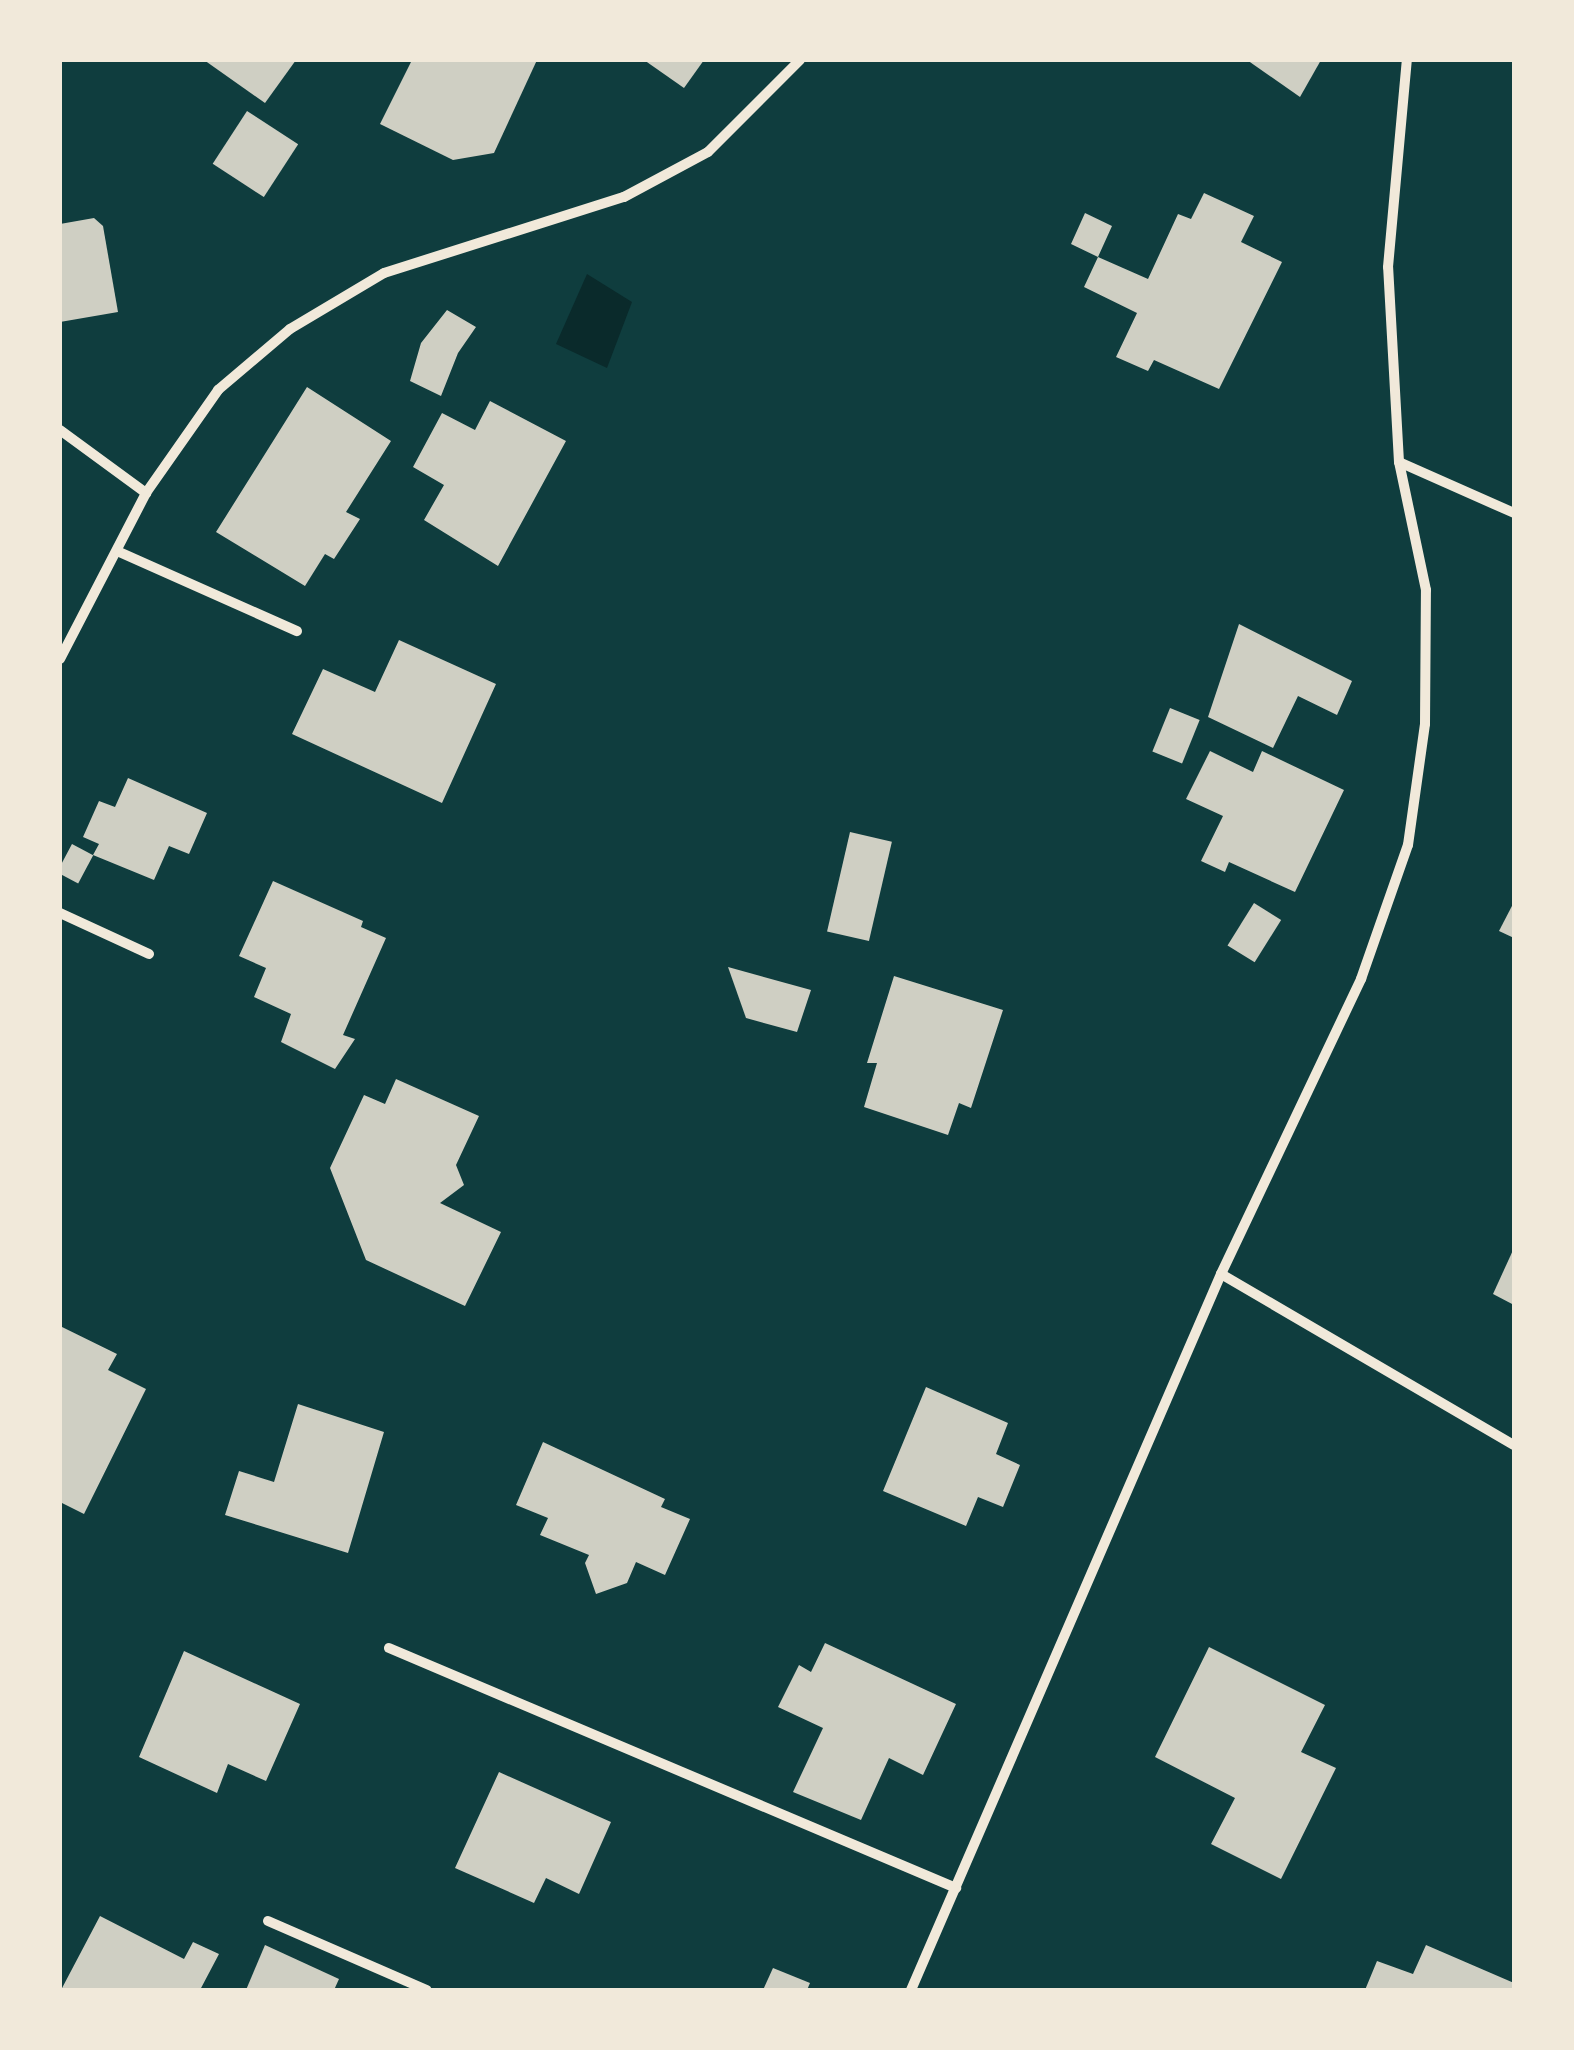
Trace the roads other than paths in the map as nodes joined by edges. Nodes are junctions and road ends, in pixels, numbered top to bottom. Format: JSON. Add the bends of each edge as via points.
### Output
{"nodes":[{"id":1,"x":800,"y":60,"type":"edge"},
{"id":2,"x":1407,"y":60,"type":"edge"},
{"id":3,"x":60,"y":430,"type":"edge"},
{"id":4,"x":1399,"y":462,"type":"junction"},
{"id":5,"x":146,"y":493,"type":"junction"},
{"id":6,"x":1514,"y":514,"type":"edge"},
{"id":7,"x":117,"y":551,"type":"junction"},
{"id":8,"x":297,"y":631,"type":"dead end"},
{"id":9,"x":60,"y":659,"type":"edge"},
{"id":10,"x":60,"y":913,"type":"edge"},
{"id":11,"x":149,"y":954,"type":"dead end"},
{"id":12,"x":1221,"y":1274,"type":"junction"},
{"id":13,"x":1514,"y":1445,"type":"edge"},
{"id":14,"x":389,"y":1648,"type":"dead end"},
{"id":15,"x":956,"y":1888,"type":"junction"},
{"id":16,"x":268,"y":1922,"type":"dead end"},
{"id":17,"x":427,"y":1990,"type":"edge"},
{"id":18,"x":911,"y":1990,"type":"edge"}],
"edges":[{"from":1,"to":5,"type":"street","via":[[708,152],[624,197],[384,273],[290,329],[218,390]]},
{"from":2,"to":4,"type":"street","via":[[1388,267]]},
{"from":3,"to":5,"type":"street"},
{"from":4,"to":6,"type":"street"},
{"from":4,"to":12,"type":"street","via":[[1426,590],[1425,724],[1408,845],[1362,979]]},
{"from":5,"to":7,"type":"street"},
{"from":7,"to":8,"type":"street"},
{"from":7,"to":9,"type":"street"},
{"from":10,"to":11,"type":"street"},
{"from":12,"to":13,"type":"street"},
{"from":12,"to":15,"type":"street"},
{"from":14,"to":15,"type":"street"},
{"from":15,"to":18,"type":"street"},
{"from":16,"to":17,"type":"street"}]}
